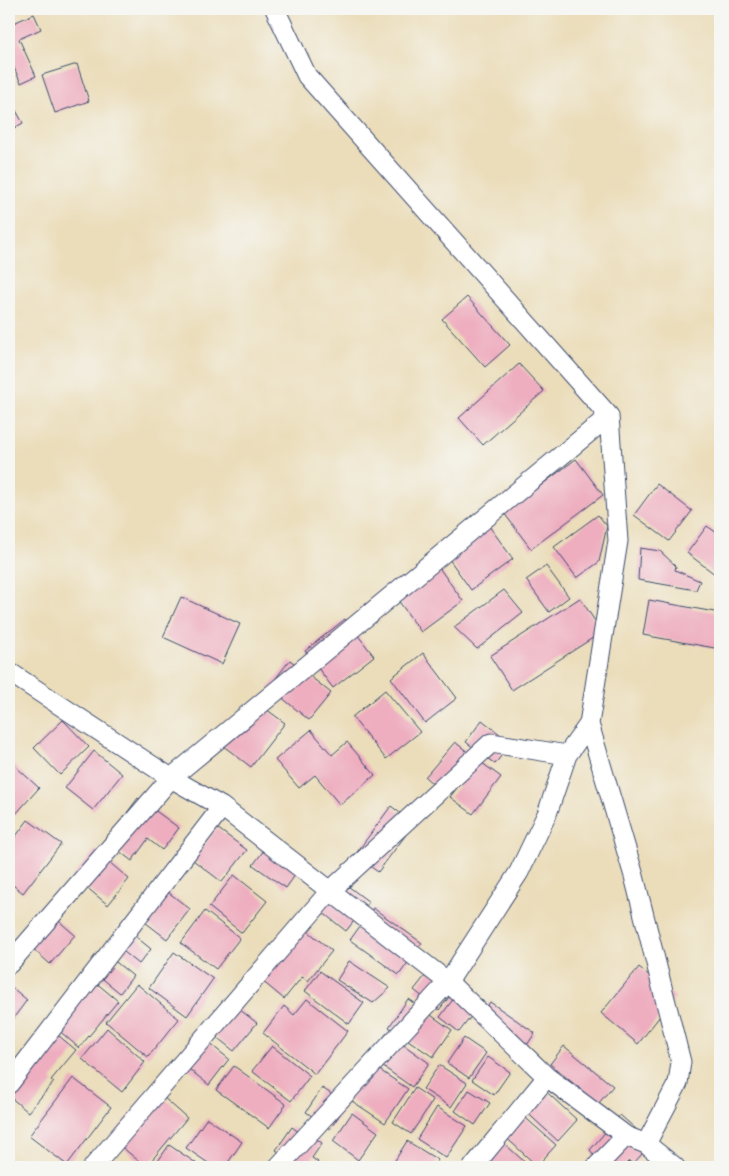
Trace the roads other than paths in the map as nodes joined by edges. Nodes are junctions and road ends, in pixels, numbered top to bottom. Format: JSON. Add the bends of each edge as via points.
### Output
{"nodes":[{"id":1,"x":275,"y":9,"type":"edge"},
{"id":2,"x":609,"y":416,"type":"junction"},
{"id":3,"x":9,"y":672,"type":"edge"},
{"id":4,"x":589,"y":724,"type":"junction"},
{"id":5,"x":567,"y":755,"type":"junction"},
{"id":6,"x":171,"y":778,"type":"junction"},
{"id":7,"x":222,"y":807,"type":"junction"},
{"id":8,"x":330,"y":891,"type":"junction"},
{"id":9,"x":9,"y":964,"type":"edge"},
{"id":10,"x":448,"y":982,"type":"junction"},
{"id":11,"x":547,"y":1077,"type":"junction"},
{"id":12,"x":9,"y":1084,"type":"edge"},
{"id":13,"x":626,"y":1136,"type":"junction"},
{"id":14,"x":646,"y":1144,"type":"junction"},
{"id":15,"x":93,"y":1167,"type":"edge"},
{"id":16,"x":278,"y":1167,"type":"edge"},
{"id":17,"x":472,"y":1167,"type":"edge"},
{"id":18,"x":596,"y":1167,"type":"edge"},
{"id":19,"x":675,"y":1167,"type":"edge"}],
"edges":[{"from":1,"to":2,"type":"street","via":[[307,76]]},
{"from":2,"to":4,"type":"street","via":[[618,541]]},
{"from":2,"to":6,"type":"street"},
{"from":3,"to":6,"type":"street"},
{"from":4,"to":5,"type":"street"},
{"from":4,"to":14,"type":"street","via":[[634,876],[681,1062],[678,1083]]},
{"from":5,"to":8,"type":"street","via":[[491,743]]},
{"from":5,"to":10,"type":"street","via":[[547,814],[520,872]]},
{"from":6,"to":7,"type":"street"},
{"from":6,"to":9,"type":"street"},
{"from":7,"to":8,"type":"street"},
{"from":7,"to":12,"type":"street"},
{"from":8,"to":10,"type":"street"},
{"from":8,"to":15,"type":"street"},
{"from":10,"to":11,"type":"street"},
{"from":10,"to":16,"type":"street"},
{"from":11,"to":13,"type":"street"},
{"from":11,"to":17,"type":"street"},
{"from":13,"to":14,"type":"street"},
{"from":13,"to":18,"type":"street"},
{"from":14,"to":19,"type":"street"}]}
